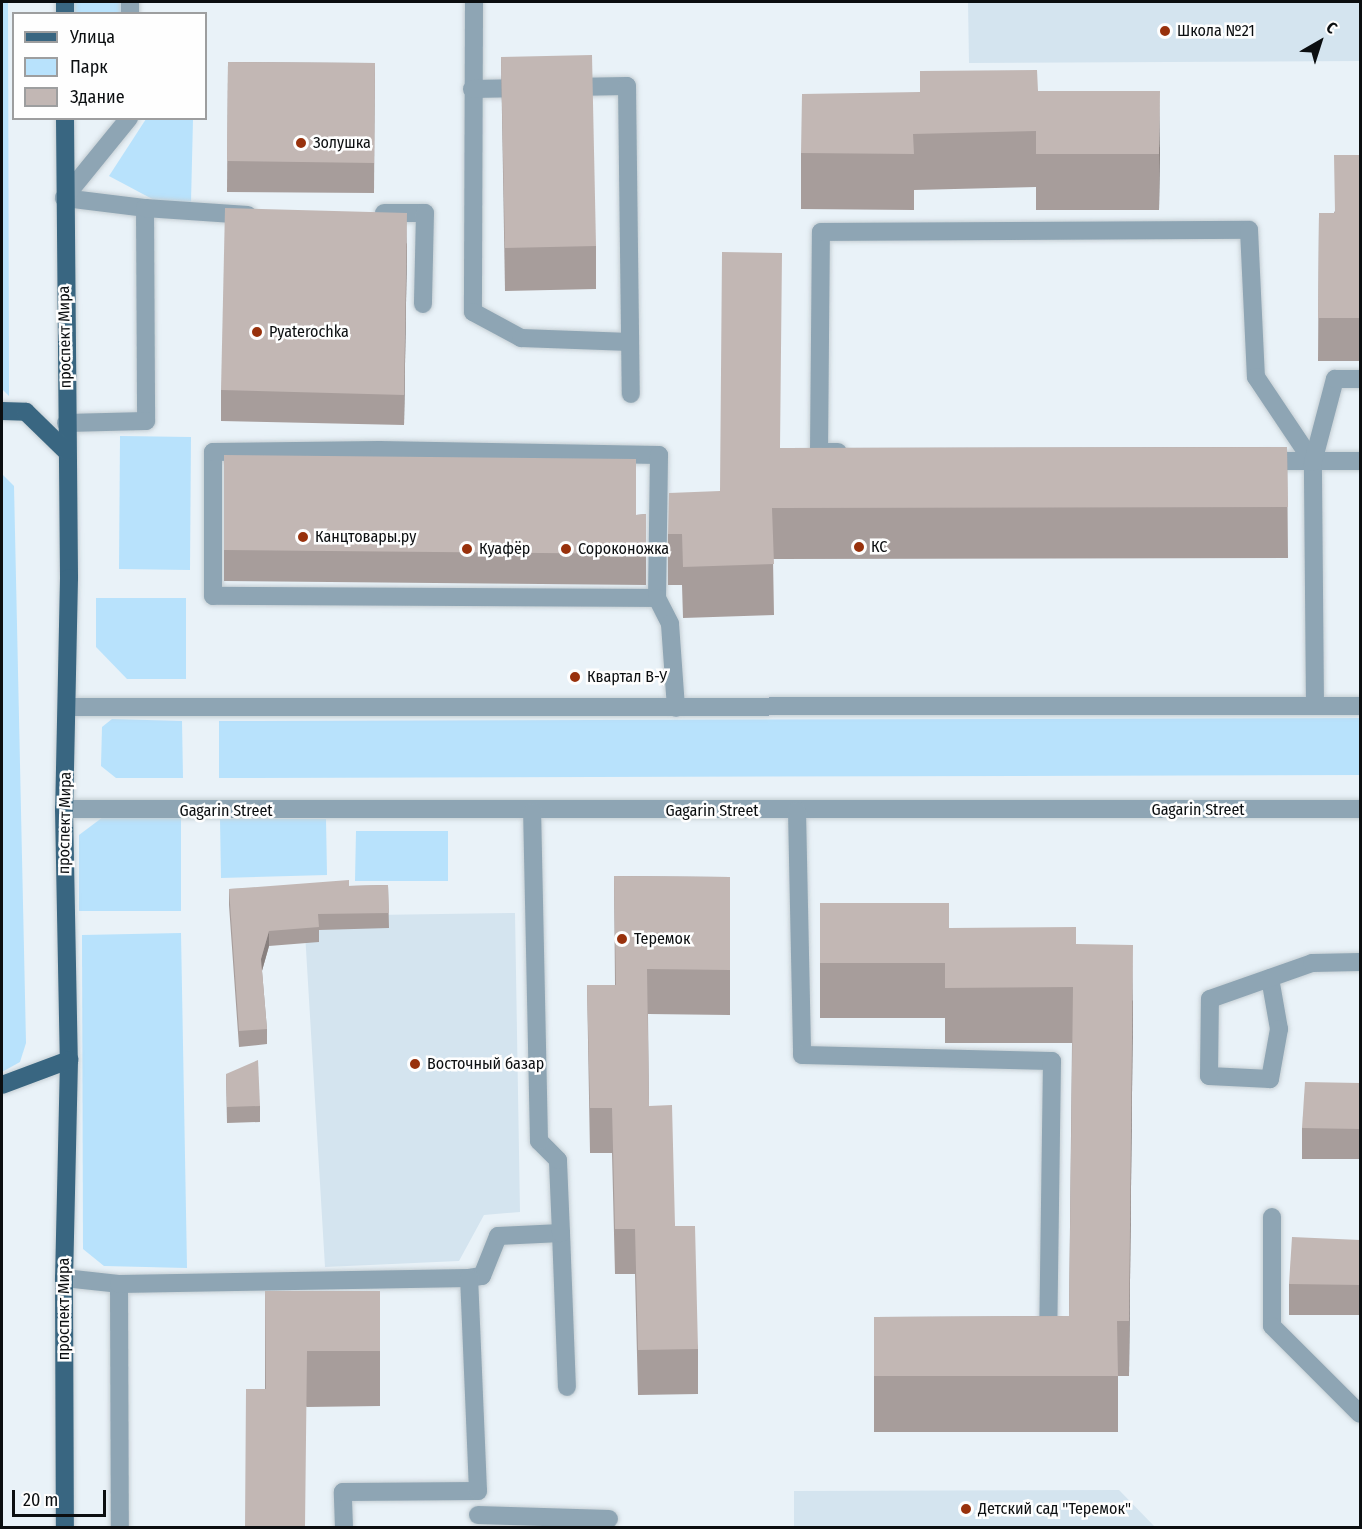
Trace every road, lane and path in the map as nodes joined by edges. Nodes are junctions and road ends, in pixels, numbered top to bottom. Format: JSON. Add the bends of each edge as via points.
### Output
{"nodes":[{"id":1,"x":474,"y":2,"type":"edge"},
{"id":2,"x":472,"y":89,"type":"junction"},
{"id":3,"x":65,"y":120,"type":"edge"},
{"id":4,"x":127,"y":120,"type":"edge"},
{"id":5,"x":64,"y":198,"type":"junction"},
{"id":6,"x":145,"y":208,"type":"junction"},
{"id":7,"x":369,"y":214,"type":"edge"},
{"id":8,"x":267,"y":215,"type":"edge"},
{"id":9,"x":423,"y":304,"type":"dead end"},
{"id":10,"x":630,"y":342,"type":"junction"},
{"id":11,"x":1360,"y":379,"type":"edge"},
{"id":12,"x":631,"y":394,"type":"dead end"},
{"id":13,"x":2,"y":411,"type":"edge"},
{"id":14,"x":66,"y":423,"type":"junction"},
{"id":15,"x":66,"y":451,"type":"junction"},
{"id":16,"x":854,"y":452,"type":"edge"},
{"id":17,"x":1242,"y":460,"type":"edge"},
{"id":18,"x":1360,"y":461,"type":"edge"},
{"id":19,"x":1313,"y":462,"type":"junction"},
{"id":20,"x":657,"y":598,"type":"junction"},
{"id":21,"x":1315,"y":705,"type":"junction"},
{"id":22,"x":1360,"y":706,"type":"edge"},
{"id":23,"x":67,"y":707,"type":"junction"},
{"id":24,"x":676,"y":708,"type":"junction"},
{"id":25,"x":64,"y":809,"type":"junction"},
{"id":26,"x":1360,"y":809,"type":"edge"},
{"id":27,"x":797,"y":811,"type":"junction"},
{"id":28,"x":532,"y":812,"type":"junction"},
{"id":29,"x":1360,"y":962,"type":"edge"},
{"id":30,"x":1270,"y":978,"type":"junction"},
{"id":31,"x":69,"y":1060,"type":"junction"},
{"id":32,"x":2,"y":1085,"type":"edge"},
{"id":33,"x":1272,"y":1217,"type":"dead end"},
{"id":34,"x":561,"y":1233,"type":"junction"},
{"id":35,"x":64,"y":1278,"type":"junction"},
{"id":36,"x":468,"y":1278,"type":"junction"},
{"id":37,"x":119,"y":1284,"type":"junction"},
{"id":38,"x":1024,"y":1335,"type":"edge"},
{"id":39,"x":567,"y":1387,"type":"dead end"},
{"id":40,"x":1360,"y":1413,"type":"edge"},
{"id":41,"x":478,"y":1491,"type":"junction"},
{"id":42,"x":609,"y":1519,"type":"dead end"},
{"id":43,"x":478,"y":1521,"type":"edge"},
{"id":44,"x":65,"y":1527,"type":"edge"},
{"id":45,"x":120,"y":1527,"type":"edge"},
{"id":46,"x":344,"y":1527,"type":"edge"}],
"edges":[{"from":1,"to":2,"type":"street"},
{"from":2,"to":10,"type":"street","via":[[473,312],[521,338]]},
{"from":2,"to":10,"type":"street","via":[[627,86]]},
{"from":3,"to":5,"type":"main road","name":"проспект Мира"},
{"from":4,"to":5,"type":"street"},
{"from":5,"to":6,"type":"street"},
{"from":5,"to":14,"type":"main road","name":"проспект Мира"},
{"from":6,"to":8,"type":"street"},
{"from":6,"to":14,"type":"street","via":[[146,421]]},
{"from":7,"to":9,"type":"street","via":[[425,213]]},
{"from":10,"to":12,"type":"street"},
{"from":11,"to":19,"type":"street","via":[[1335,379]]},
{"from":13,"to":15,"type":"main road","via":[[26,412]]},
{"from":14,"to":15,"type":"main road","name":"проспект Мира"},
{"from":15,"to":23,"type":"main road","name":"проспект Мира"},
{"from":16,"to":19,"type":"street","via":[[819,452],[821,232],[1249,230],[1256,378]]},
{"from":17,"to":19,"type":"street"},
{"from":18,"to":19,"type":"street"},
{"from":19,"to":21,"type":"street"},
{"from":20,"to":20,"type":"street","via":[[659,455],[379,450],[213,452],[213,596]]},
{"from":20,"to":24,"type":"street","via":[[670,624]]},
{"from":21,"to":22,"type":"street"},
{"from":21,"to":24,"type":"street"},
{"from":23,"to":24,"type":"street"},
{"from":23,"to":25,"type":"main road","name":"проспект Мира"},
{"from":25,"to":28,"type":"street","name":"Gagarin Street"},
{"from":25,"to":31,"type":"main road","name":"проспект Мира"},
{"from":26,"to":27,"type":"street","name":"Gagarin Street"},
{"from":27,"to":28,"type":"street","name":"Gagarin Street"},
{"from":27,"to":38,"type":"street","via":[[802,1055],[1052,1061],[1048,1334]]},
{"from":28,"to":34,"type":"street","via":[[539,1141],[558,1160]]},
{"from":29,"to":30,"type":"street","via":[[1312,963]]},
{"from":30,"to":30,"type":"street","via":[[1210,999],[1209,1076],[1270,1079],[1279,1029]]},
{"from":31,"to":32,"type":"main road"},
{"from":31,"to":35,"type":"main road","name":"проспект Мира"},
{"from":33,"to":40,"type":"street","via":[[1272,1326]]},
{"from":34,"to":36,"type":"street","via":[[498,1236],[482,1276]]},
{"from":34,"to":39,"type":"street"},
{"from":35,"to":37,"type":"street"},
{"from":35,"to":44,"type":"main road","name":"проспект Мира"},
{"from":36,"to":37,"type":"street"},
{"from":36,"to":41,"type":"street"},
{"from":37,"to":45,"type":"street"},
{"from":41,"to":43,"type":"street"},
{"from":41,"to":46,"type":"street","via":[[343,1492]]},
{"from":42,"to":43,"type":"street"}]}
